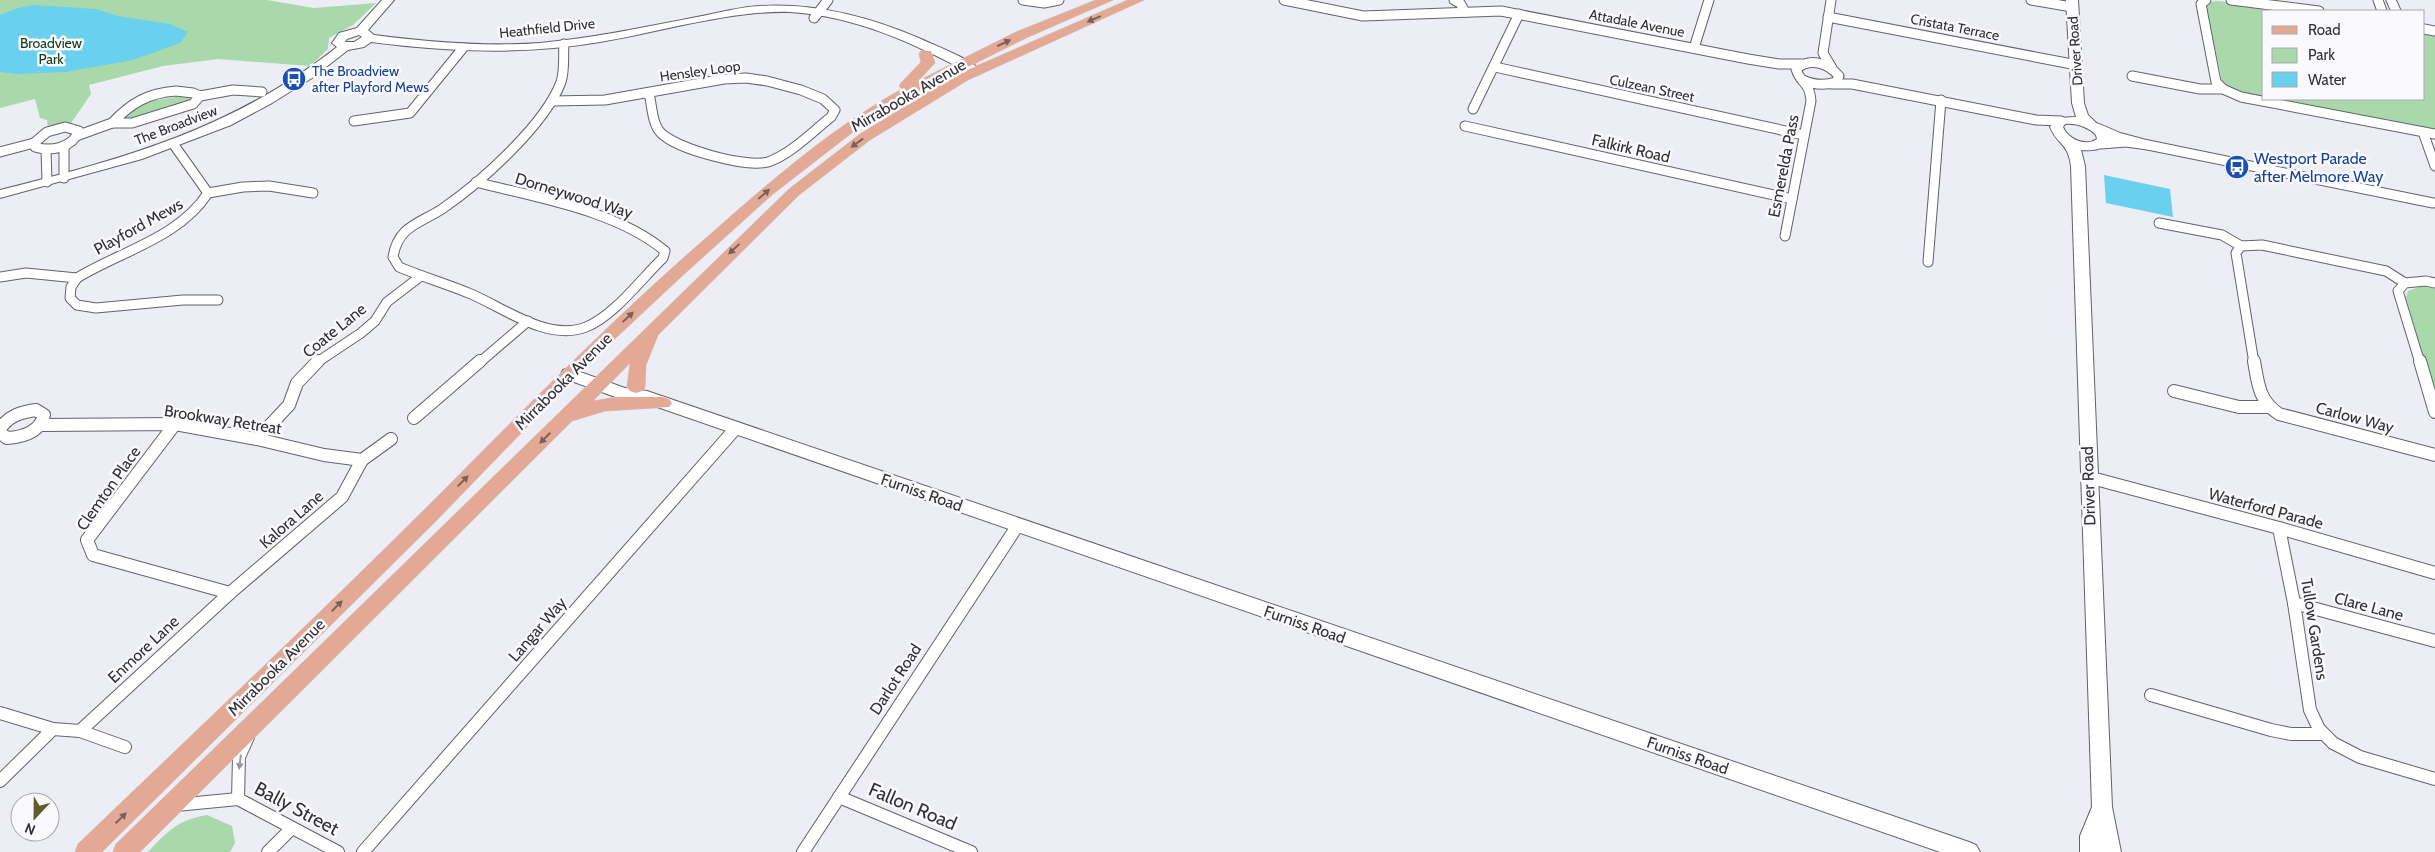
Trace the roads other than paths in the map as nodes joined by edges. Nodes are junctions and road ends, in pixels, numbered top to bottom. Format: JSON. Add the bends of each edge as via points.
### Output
{"nodes":[{"id":1,"x":388,"y":0,"type":"edge"},
{"id":2,"x":828,"y":0,"type":"edge"},
{"id":3,"x":1023,"y":0,"type":"edge"},
{"id":4,"x":1060,"y":0,"type":"edge"},
{"id":5,"x":1107,"y":0,"type":"edge"},
{"id":6,"x":1138,"y":0,"type":"edge"},
{"id":7,"x":1284,"y":0,"type":"edge"},
{"id":8,"x":1454,"y":0,"type":"edge"},
{"id":9,"x":1709,"y":0,"type":"edge"},
{"id":10,"x":1832,"y":0,"type":"edge"},
{"id":11,"x":2031,"y":0,"type":"edge"},
{"id":12,"x":2206,"y":0,"type":"edge"},
{"id":13,"x":2231,"y":0,"type":"edge"},
{"id":14,"x":2072,"y":4,"type":"edge"},
{"id":15,"x":2311,"y":10,"type":"edge"},
{"id":16,"x":1465,"y":12,"type":"junction"},
{"id":17,"x":1519,"y":14,"type":"junction"},
{"id":18,"x":728,"y":15,"type":"joint"},
{"id":19,"x":816,"y":15,"type":"junction"},
{"id":20,"x":1828,"y":16,"type":"junction"},
{"id":21,"x":364,"y":35,"type":"junction"},
{"id":22,"x":1825,"y":43,"type":"junction"},
{"id":23,"x":564,"y":44,"type":"junction"},
{"id":24,"x":464,"y":48,"type":"junction"},
{"id":25,"x":1694,"y":48,"type":"junction"},
{"id":26,"x":930,"y":51,"type":"junction"},
{"id":27,"x":981,"y":54,"type":"junction"},
{"id":28,"x":1748,"y":59,"type":"junction"},
{"id":29,"x":1806,"y":63,"type":"junction"},
{"id":30,"x":2077,"y":65,"type":"junction"},
{"id":31,"x":1494,"y":67,"type":"junction"},
{"id":32,"x":1832,"y":68,"type":"junction"},
{"id":33,"x":964,"y":70,"type":"junction"},
{"id":34,"x":2132,"y":76,"type":"dead end"},
{"id":35,"x":1802,"y":79,"type":"junction"},
{"id":36,"x":1831,"y":84,"type":"junction"},
{"id":37,"x":1884,"y":89,"type":"junction"},
{"id":38,"x":2223,"y":90,"type":"junction"},
{"id":39,"x":262,"y":92,"type":"dead end"},
{"id":40,"x":649,"y":93,"type":"junction"},
{"id":41,"x":200,"y":96,"type":"junction"},
{"id":42,"x":1941,"y":100,"type":"junction"},
{"id":43,"x":1811,"y":101,"type":"junction"},
{"id":44,"x":553,"y":102,"type":"junction"},
{"id":45,"x":2078,"y":103,"type":"junction"},
{"id":46,"x":884,"y":106,"type":"junction"},
{"id":47,"x":1473,"y":109,"type":"dead end"},
{"id":48,"x":2012,"y":114,"type":"junction"},
{"id":49,"x":354,"y":121,"type":"dead end"},
{"id":50,"x":2063,"y":121,"type":"junction"},
{"id":51,"x":112,"y":123,"type":"junction"},
{"id":52,"x":1465,"y":126,"type":"dead end"},
{"id":53,"x":2094,"y":127,"type":"junction"},
{"id":54,"x":2423,"y":132,"type":"junction"},
{"id":55,"x":2435,"y":134,"type":"edge"},
{"id":56,"x":79,"y":135,"type":"junction"},
{"id":57,"x":1804,"y":135,"type":"junction"},
{"id":58,"x":2064,"y":138,"type":"junction"},
{"id":59,"x":34,"y":143,"type":"junction"},
{"id":60,"x":174,"y":144,"type":"junction"},
{"id":61,"x":2098,"y":144,"type":"junction"},
{"id":62,"x":2148,"y":145,"type":"junction"},
{"id":63,"x":64,"y":146,"type":"junction"},
{"id":64,"x":46,"y":150,"type":"junction"},
{"id":65,"x":0,"y":152,"type":"edge"},
{"id":66,"x":2078,"y":166,"type":"junction"},
{"id":67,"x":2435,"y":166,"type":"edge"},
{"id":68,"x":64,"y":178,"type":"junction"},
{"id":69,"x":47,"y":182,"type":"junction"},
{"id":70,"x":476,"y":182,"type":"junction"},
{"id":71,"x":208,"y":193,"type":"junction"},
{"id":72,"x":313,"y":193,"type":"dead end"},
{"id":73,"x":0,"y":194,"type":"edge"},
{"id":74,"x":1792,"y":199,"type":"junction"},
{"id":75,"x":2434,"y":202,"type":"edge"},
{"id":76,"x":2159,"y":222,"type":"dead end"},
{"id":77,"x":1785,"y":236,"type":"dead end"},
{"id":78,"x":2241,"y":246,"type":"junction"},
{"id":79,"x":1928,"y":262,"type":"dead end"},
{"id":80,"x":421,"y":276,"type":"junction"},
{"id":81,"x":0,"y":277,"type":"edge"},
{"id":82,"x":77,"y":278,"type":"junction"},
{"id":83,"x":2405,"y":283,"type":"junction"},
{"id":84,"x":2435,"y":283,"type":"edge"},
{"id":85,"x":218,"y":300,"type":"dead end"},
{"id":86,"x":528,"y":321,"type":"junction"},
{"id":87,"x":656,"y":328,"type":"junction"},
{"id":88,"x":572,"y":372,"type":"junction"},
{"id":89,"x":601,"y":382,"type":"junction"},
{"id":90,"x":638,"y":391,"type":"junction"},
{"id":91,"x":2174,"y":391,"type":"dead end"},
{"id":92,"x":663,"y":403,"type":"junction"},
{"id":93,"x":2268,"y":407,"type":"junction"},
{"id":94,"x":2435,"y":412,"type":"edge"},
{"id":95,"x":414,"y":418,"type":"dead end"},
{"id":96,"x":560,"y":422,"type":"junction"},
{"id":97,"x":175,"y":424,"type":"junction"},
{"id":98,"x":41,"y":425,"type":"junction"},
{"id":99,"x":736,"y":428,"type":"junction"},
{"id":100,"x":2,"y":431,"type":"edge"},
{"id":101,"x":257,"y":439,"type":"junction"},
{"id":102,"x":391,"y":439,"type":"dead end"},
{"id":103,"x":2435,"y":455,"type":"edge"},
{"id":104,"x":362,"y":460,"type":"junction"},
{"id":105,"x":2088,"y":477,"type":"junction"},
{"id":106,"x":1018,"y":525,"type":"junction"},
{"id":107,"x":2278,"y":528,"type":"junction"},
{"id":108,"x":2435,"y":573,"type":"edge"},
{"id":109,"x":230,"y":593,"type":"junction"},
{"id":110,"x":2294,"y":603,"type":"junction"},
{"id":111,"x":2435,"y":641,"type":"edge"},
{"id":112,"x":2151,"y":695,"type":"dead end"},
{"id":113,"x":0,"y":713,"type":"edge"},
{"id":114,"x":252,"y":727,"type":"junction"},
{"id":115,"x":53,"y":728,"type":"junction"},
{"id":116,"x":80,"y":731,"type":"junction"},
{"id":117,"x":2323,"y":734,"type":"junction"},
{"id":118,"x":125,"y":746,"type":"dead end"},
{"id":119,"x":2435,"y":779,"type":"edge"},
{"id":120,"x":0,"y":781,"type":"edge"},
{"id":121,"x":839,"y":797,"type":"junction"},
{"id":122,"x":238,"y":799,"type":"junction"},
{"id":123,"x":172,"y":806,"type":"junction"},
{"id":124,"x":2102,"y":807,"type":"junction"},
{"id":125,"x":291,"y":829,"type":"junction"},
{"id":126,"x":86,"y":852,"type":"edge"},
{"id":127,"x":124,"y":852,"type":"edge"},
{"id":128,"x":268,"y":852,"type":"edge"},
{"id":129,"x":338,"y":852,"type":"edge"},
{"id":130,"x":362,"y":852,"type":"edge"},
{"id":131,"x":803,"y":852,"type":"edge"},
{"id":132,"x":971,"y":852,"type":"edge"},
{"id":133,"x":1968,"y":852,"type":"edge"},
{"id":134,"x":2091,"y":852,"type":"edge"},
{"id":135,"x":2110,"y":852,"type":"edge"}],
"edges":[{"from":1,"to":21,"type":"street"},
{"from":2,"to":19,"type":"street"},
{"from":3,"to":4,"type":"street","via":[[1044,3]]},
{"from":27,"to":5,"type":"main road","name":"Mirrabooka Avenue","one_way":true},
{"from":6,"to":33,"type":"main road","name":"Mirrabooka Avenue","one_way":true},
{"from":7,"to":16,"type":"street","name":"Attadale Avenue","via":[[1363,16]]},
{"from":8,"to":16,"type":"street"},
{"from":9,"to":25,"type":"street"},
{"from":10,"to":20,"type":"street"},
{"from":11,"to":14,"type":"street"},
{"from":12,"to":38,"type":"street","via":[[2201,4],[2216,82]]},
{"from":13,"to":15,"type":"street"},
{"from":14,"to":30,"type":"street","name":"Driver Road"},
{"from":16,"to":17,"type":"street","name":"Attadale Avenue"},
{"from":17,"to":25,"type":"street","name":"Attadale Avenue"},
{"from":17,"to":31,"type":"street"},
{"from":18,"to":19,"type":"street","name":"Heathfield Drive"},
{"from":18,"to":23,"type":"street","name":"Heathfield Drive"},
{"from":19,"to":26,"type":"street","name":"Heathfield Drive"},
{"from":20,"to":22,"type":"street"},
{"from":20,"to":30,"type":"street","name":"Cristata Terrace"},
{"from":21,"to":24,"type":"street","name":"Heathfield Drive"},
{"from":21,"to":60,"type":"street","name":"The Broadview","via":[[358,45],[345,46],[304,79],[245,113]]},
{"from":22,"to":29,"type":"street"},
{"from":22,"to":32,"type":"street","via":[[1823,52]]},
{"from":23,"to":24,"type":"street","name":"Heathfield Drive","via":[[490,50]]},
{"from":23,"to":44,"type":"street","name":"Dorneywood Way","via":[[562,81]]},
{"from":24,"to":49,"type":"street","via":[[410,113]]},
{"from":25,"to":28,"type":"street","name":"Attadale Avenue"},
{"from":26,"to":27,"type":"street"},
{"from":26,"to":33,"type":"street","name":"Heathfield Drive"},
{"from":26,"to":46,"type":"main road","via":[[926,67]]},
{"from":27,"to":33,"type":"main road","name":"Mirrabooka Avenue"},
{"from":28,"to":29,"type":"street","name":"Attadale Avenue","via":[[1779,64]]},
{"from":28,"to":35,"type":"street","name":"Attadale Avenue"},
{"from":29,"to":32,"type":"street","name":"Attadale Avenue"},
{"from":29,"to":35,"type":"street","via":[[1796,72]]},
{"from":30,"to":45,"type":"street","name":"Driver Road"},
{"from":31,"to":47,"type":"street"},
{"from":31,"to":57,"type":"street","name":"Culzean Street"},
{"from":32,"to":36,"type":"street","via":[[1839,76]]},
{"from":32,"to":37,"type":"street"},
{"from":33,"to":46,"type":"main road","name":"Mirrabooka Avenue"},
{"from":33,"to":87,"type":"main road","name":"Mirrabooka Avenue","one_way":true,"via":[[865,137],[794,192]]},
{"from":34,"to":38,"type":"street","via":[[2200,89]]},
{"from":35,"to":36,"type":"street","name":"Attadale Avenue","via":[[1816,84]]},
{"from":35,"to":43,"type":"street","name":"Esmerelda Pass","via":[[1810,88]]},
{"from":36,"to":37,"type":"street"},
{"from":36,"to":43,"type":"street","name":"Esmerelda Pass","via":[[1820,90]]},
{"from":37,"to":42,"type":"street"},
{"from":38,"to":54,"type":"street","via":[[2241,97]]},
{"from":39,"to":41,"type":"street","via":[[233,90]]},
{"from":40,"to":40,"type":"street","name":"Hensley Loop","via":[[724,79],[752,79],[816,96],[830,103],[835,110],[831,117],[775,158],[751,164],[664,136],[656,126]]},
{"from":40,"to":44,"type":"street","name":"Hensley Loop","via":[[581,102]]},
{"from":41,"to":51,"type":"street","via":[[184,108],[132,123]]},
{"from":41,"to":51,"type":"street","via":[[187,91],[156,93],[132,104]]},
{"from":42,"to":48,"type":"street"},
{"from":42,"to":79,"type":"street"},
{"from":43,"to":57,"type":"street","name":"Esmerelda Pass"},
{"from":44,"to":70,"type":"street","name":"Dorneywood Way"},
{"from":45,"to":50,"type":"street","name":"Driver Road"},
{"from":45,"to":53,"type":"street","name":"Driver Road","via":[[2082,116]]},
{"from":88,"to":46,"type":"main road","name":"Mirrabooka Avenue","one_way":true,"via":[[768,190],[861,119]]},
{"from":48,"to":50,"type":"street","via":[[2036,120]]},
{"from":48,"to":58,"type":"street"},
{"from":50,"to":53,"type":"street","via":[[2075,120]]},
{"from":50,"to":58,"type":"street","via":[[2056,127]]},
{"from":51,"to":56,"type":"street"},
{"from":52,"to":74,"type":"street","name":"Falkirk Road"},
{"from":53,"to":61,"type":"street","name":"Driver Road","via":[[2104,137]]},
{"from":53,"to":62,"type":"street"},
{"from":54,"to":55,"type":"street"},
{"from":54,"to":67,"type":"street"},
{"from":56,"to":59,"type":"street","via":[[76,128],[57,128],[41,135]]},
{"from":56,"to":63,"type":"street"},
{"from":57,"to":74,"type":"street","name":"Esmerelda Pass"},
{"from":58,"to":61,"type":"street","via":[[2081,145]]},
{"from":58,"to":66,"type":"street","name":"Driver Road","via":[[2076,152]]},
{"from":59,"to":64,"type":"street","via":[[35,147]]},
{"from":59,"to":65,"type":"street"},
{"from":60,"to":68,"type":"street","name":"The Broadview"},
{"from":60,"to":71,"type":"street"},
{"from":61,"to":62,"type":"street","via":[[2126,142]]},
{"from":61,"to":66,"type":"street","via":[[2084,153]]},
{"from":62,"to":75,"type":"street"},
{"from":63,"to":64,"type":"street"},
{"from":63,"to":68,"type":"street"},
{"from":64,"to":69,"type":"street"},
{"from":66,"to":105,"type":"street","name":"Driver Road"},
{"from":68,"to":69,"type":"street","name":"The Broadview"},
{"from":69,"to":73,"type":"street","name":"The Broadview"},
{"from":70,"to":80,"type":"street","name":"Dorneywood Way","via":[[397,239],[393,257],[399,267]]},
{"from":70,"to":86,"type":"street","name":"Dorneywood Way","via":[[623,224],[658,243],[665,251],[663,258],[599,319],[585,327],[566,331]]},
{"from":71,"to":72,"type":"street","via":[[269,186]]},
{"from":71,"to":82,"type":"street","name":"Playford Mews","via":[[203,204],[190,217]]},
{"from":74,"to":77,"type":"street","name":"Esmerelda Pass"},
{"from":76,"to":78,"type":"street","via":[[2222,235]]},
{"from":78,"to":83,"type":"street","via":[[2262,245],[2386,271]]},
{"from":78,"to":93,"type":"street","via":[[2236,253],[2237,263],[2259,393]]},
{"from":80,"to":86,"type":"street","name":"Dorneywood Way","via":[[472,294]]},
{"from":80,"to":101,"type":"street","name":"Coate Lane","via":[[387,302],[361,333],[318,361],[297,383],[289,405]]},
{"from":81,"to":82,"type":"street","via":[[26,273]]},
{"from":82,"to":85,"type":"street","via":[[71,287],[70,298],[78,305],[96,308]]},
{"from":83,"to":84,"type":"street"},
{"from":83,"to":94,"type":"street","via":[[2398,291]]},
{"from":86,"to":95,"type":"street"},
{"from":87,"to":89,"type":"main road","name":"Mirrabooka Avenue"},
{"from":87,"to":90,"type":"main road","via":[[638,365]]},
{"from":88,"to":89,"type":"street","name":"Furniss Road"},
{"from":126,"to":88,"type":"main road","name":"Mirrabooka Avenue","one_way":true},
{"from":89,"to":90,"type":"street","name":"Furniss Road","via":[[624,394]]},
{"from":89,"to":96,"type":"main road","name":"Mirrabooka Avenue"},
{"from":90,"to":92,"type":"street","name":"Furniss Road"},
{"from":91,"to":93,"type":"street","name":"Carlow Way","via":[[2240,407]]},
{"from":92,"to":96,"type":"main road","via":[[623,402],[585,408]]},
{"from":92,"to":99,"type":"street","name":"Furniss Road"},
{"from":93,"to":103,"type":"street","name":"Carlow Way","via":[[2279,414]]},
{"from":96,"to":114,"type":"main road","name":"Mirrabooka Avenue","one_way":true},
{"from":97,"to":98,"type":"street","name":"Brookway Retreat"},
{"from":97,"to":101,"type":"street","name":"Brookway Retreat"},
{"from":97,"to":109,"type":"street","name":"Clemton Place","via":[[87,540],[93,555]]},
{"from":98,"to":100,"type":"street","via":[[21,436]]},
{"from":98,"to":100,"type":"street","via":[[44,415],[36,410],[20,412]]},
{"from":99,"to":106,"type":"street","name":"Furniss Road"},
{"from":99,"to":130,"type":"street","name":"Langar Way"},
{"from":101,"to":104,"type":"street","name":"Brookway Retreat","via":[[324,455]]},
{"from":102,"to":104,"type":"street"},
{"from":104,"to":109,"type":"street","name":"Kalora Lane","via":[[342,497]]},
{"from":105,"to":107,"type":"street","name":"Waterford Parade"},
{"from":105,"to":124,"type":"street","name":"Driver Road"},
{"from":106,"to":121,"type":"street","name":"Darlot Road"},
{"from":106,"to":133,"type":"street","name":"Furniss Road"},
{"from":107,"to":108,"type":"street","name":"Waterford Parade"},
{"from":107,"to":110,"type":"street","name":"Tullow Gardens"},
{"from":109,"to":116,"type":"street","name":"Enmore Lane"},
{"from":110,"to":111,"type":"street","name":"Clare Lane"},
{"from":110,"to":117,"type":"street","name":"Tullow Gardens","via":[[2310,710]]},
{"from":112,"to":117,"type":"street","via":[[2271,730]]},
{"from":113,"to":115,"type":"street"},
{"from":114,"to":122,"type":"street","name":"Bally Street","one_way":true,"via":[[239,757]]},
{"from":114,"to":123,"type":"main road","name":"Mirrabooka Avenue"},
{"from":115,"to":116,"type":"street"},
{"from":115,"to":120,"type":"street"},
{"from":116,"to":118,"type":"street"},
{"from":117,"to":119,"type":"street","name":"Tullow Gardens","via":[[2349,751]]},
{"from":121,"to":131,"type":"street","name":"Darlot Road"},
{"from":121,"to":132,"type":"street","name":"Fallon Road"},
{"from":122,"to":123,"type":"street","name":"Bally Street"},
{"from":122,"to":125,"type":"street","name":"Bally Street"},
{"from":123,"to":127,"type":"main road","name":"Mirrabooka Avenue"},
{"from":124,"to":134,"type":"street","name":"Driver Road","via":[[2090,836]]},
{"from":124,"to":135,"type":"street","name":"Driver Road"},
{"from":125,"to":128,"type":"street"},
{"from":125,"to":129,"type":"street","name":"Bally Street"}]}
